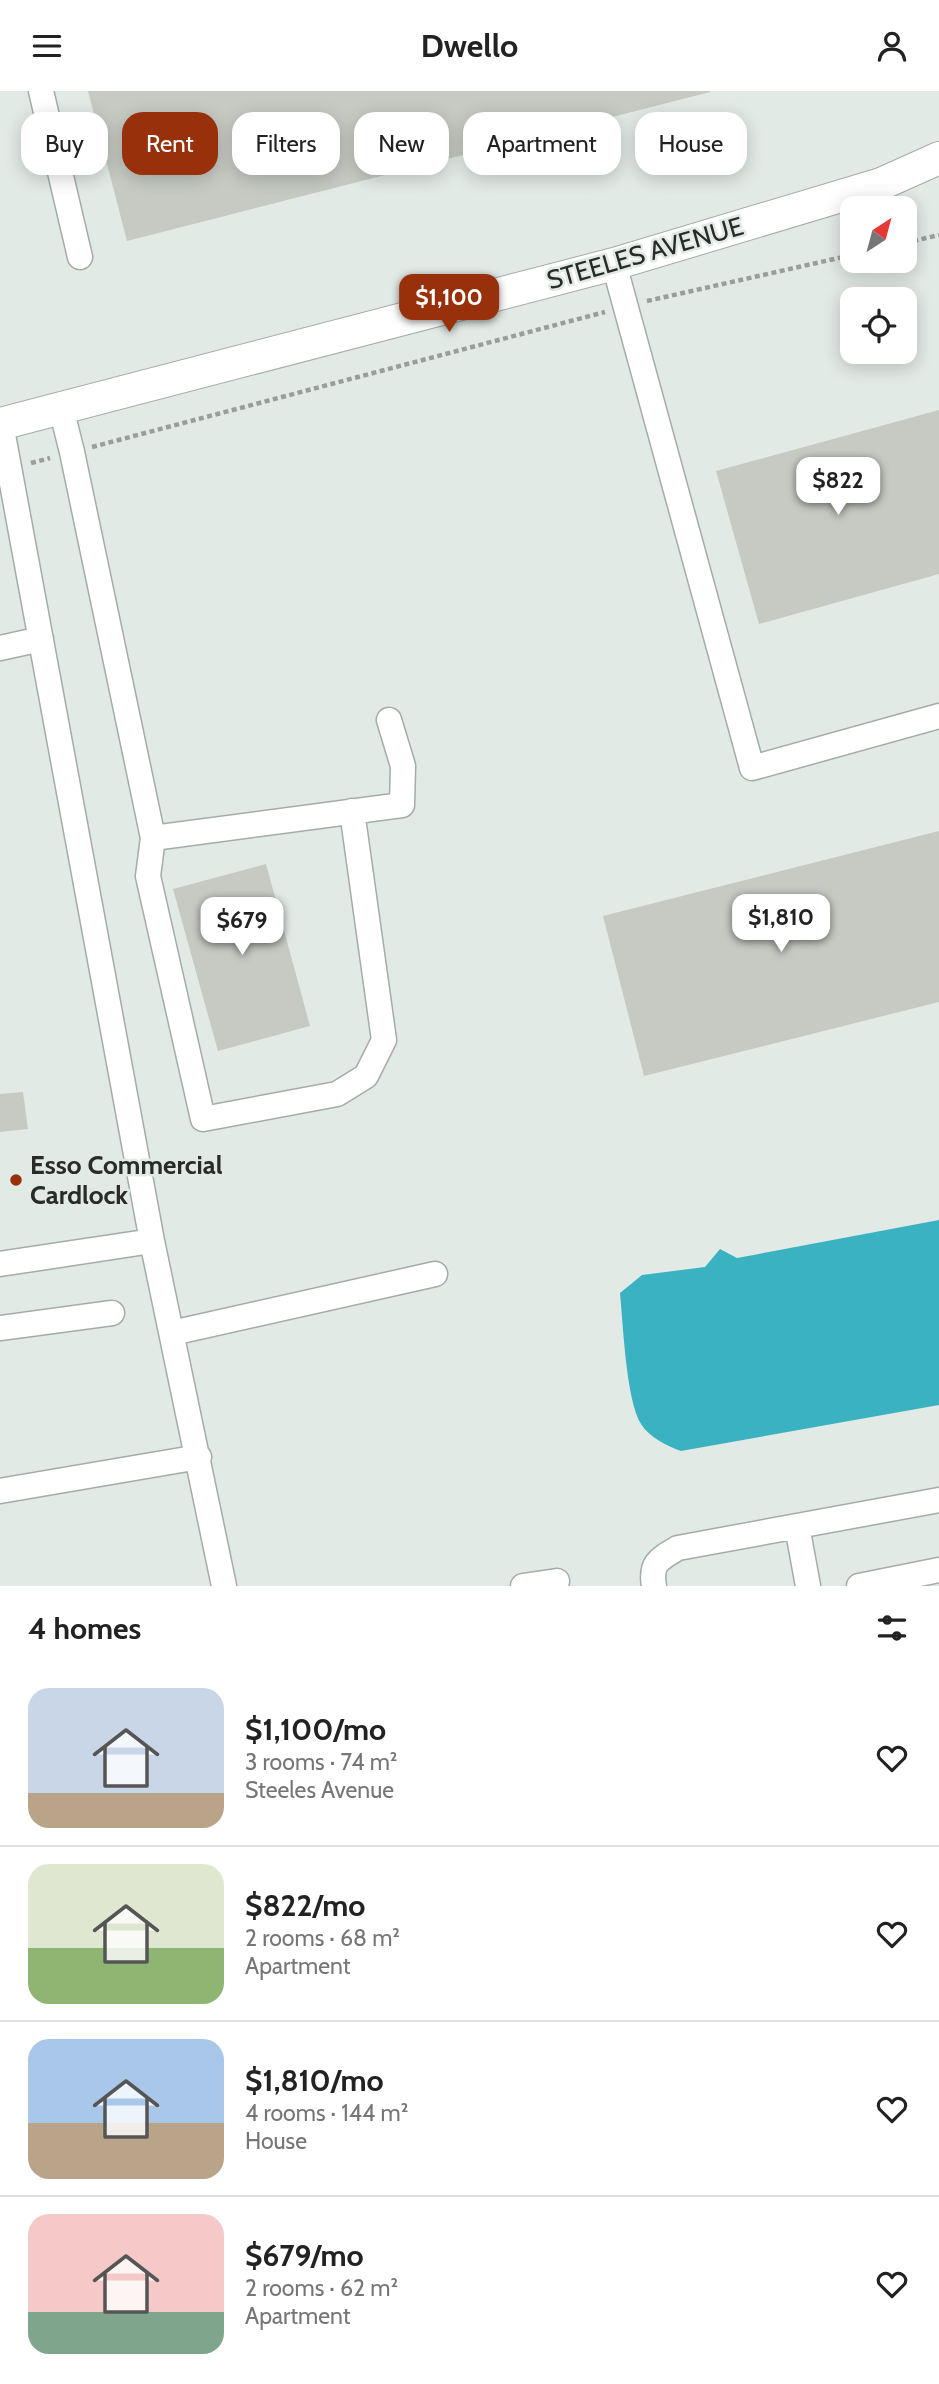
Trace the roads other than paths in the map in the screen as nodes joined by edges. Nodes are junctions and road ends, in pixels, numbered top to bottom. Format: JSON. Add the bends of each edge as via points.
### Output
{"nodes":[{"id":1,"x":41,"y":91,"type":"edge"},
{"id":2,"x":939,"y":158,"type":"edge"},
{"id":3,"x":939,"y":177,"type":"edge"},
{"id":4,"x":881,"y":184,"type":"junction"},
{"id":5,"x":80,"y":257,"type":"dead end"},
{"id":6,"x":614,"y":264,"type":"junction"},
{"id":7,"x":61,"y":408,"type":"junction"},
{"id":8,"x":0,"y":424,"type":"edge"},
{"id":9,"x":41,"y":639,"type":"junction"},
{"id":10,"x":0,"y":649,"type":"edge"},
{"id":11,"x":939,"y":716,"type":"edge"},
{"id":12,"x":389,"y":720,"type":"dead end"},
{"id":13,"x":352,"y":811,"type":"junction"},
{"id":14,"x":153,"y":838,"type":"junction"},
{"id":15,"x":152,"y":1241,"type":"junction"},
{"id":16,"x":0,"y":1264,"type":"edge"},
{"id":17,"x":435,"y":1275,"type":"dead end"},
{"id":18,"x":112,"y":1313,"type":"dead end"},
{"id":19,"x":0,"y":1328,"type":"edge"},
{"id":20,"x":172,"y":1333,"type":"junction"},
{"id":21,"x":198,"y":1457,"type":"junction"},
{"id":22,"x":0,"y":1491,"type":"edge"},
{"id":23,"x":939,"y":1500,"type":"edge"},
{"id":24,"x":797,"y":1526,"type":"junction"},
{"id":25,"x":939,"y":1570,"type":"edge"},
{"id":26,"x":557,"y":1581,"type":"dead end"},
{"id":27,"x":224,"y":1586,"type":"edge"},
{"id":28,"x":523,"y":1586,"type":"edge"},
{"id":29,"x":654,"y":1586,"type":"edge"},
{"id":30,"x":808,"y":1586,"type":"edge"},
{"id":31,"x":859,"y":1586,"type":"edge"}],
"edges":[{"from":1,"to":5,"type":"lane"},
{"from":2,"to":4,"type":"main road","name":"STEELES AVENUE"},
{"from":3,"to":4,"type":"main road","name":"STEELES AVENUE"},
{"from":4,"to":6,"type":"main road","name":"STEELES AVENUE"},
{"from":6,"to":7,"type":"main road","name":"STEELES AVENUE"},
{"from":6,"to":11,"type":"lane","via":[[752,768]]},
{"from":7,"to":8,"type":"main road","name":"STEELES AVENUE"},
{"from":7,"to":14,"type":"lane"},
{"from":8,"to":9,"type":"lane"},
{"from":9,"to":10,"type":"lane"},
{"from":9,"to":15,"type":"lane"},
{"from":12,"to":13,"type":"lane","via":[[403,766],[402,805]]},
{"from":13,"to":14,"type":"lane"},
{"from":13,"to":14,"type":"lane","via":[[384,1040],[366,1076],[337,1094],[202,1119],[148,876]]},
{"from":15,"to":16,"type":"lane"},
{"from":15,"to":20,"type":"lane"},
{"from":17,"to":20,"type":"lane"},
{"from":18,"to":19,"type":"lane"},
{"from":20,"to":21,"type":"lane"},
{"from":21,"to":22,"type":"lane"},
{"from":21,"to":27,"type":"lane"},
{"from":23,"to":24,"type":"lane"},
{"from":24,"to":29,"type":"lane","via":[[678,1548],[659,1559],[652,1572]]},
{"from":24,"to":30,"type":"lane"},
{"from":25,"to":31,"type":"lane"},
{"from":26,"to":28,"type":"lane"}]}
